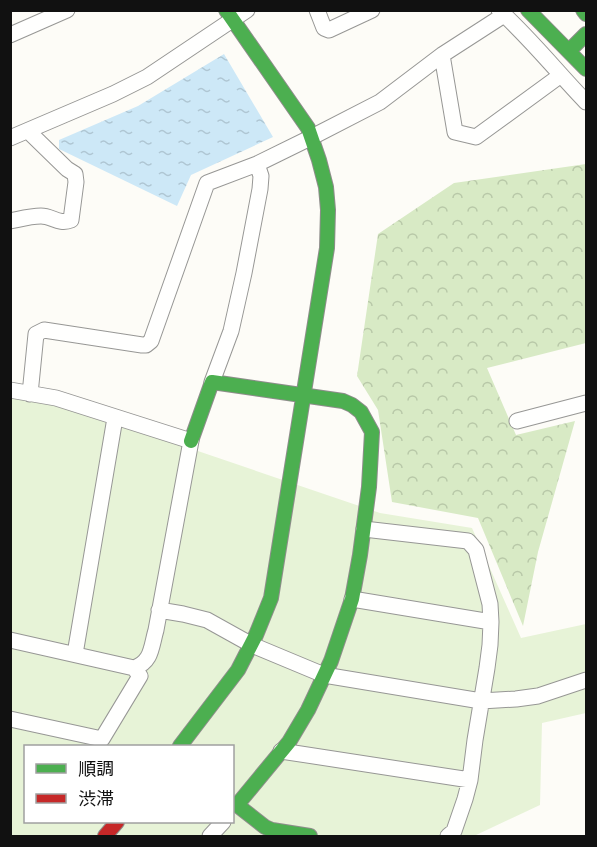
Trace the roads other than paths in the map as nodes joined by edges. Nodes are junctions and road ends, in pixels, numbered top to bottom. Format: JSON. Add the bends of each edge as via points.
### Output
{"nodes":[{"id":1,"x":67,"y":10,"type":"edge"},
{"id":2,"x":247,"y":10,"type":"edge"},
{"id":3,"x":317,"y":10,"type":"edge"},
{"id":4,"x":372,"y":10,"type":"edge"},
{"id":5,"x":528,"y":10,"type":"edge"},
{"id":6,"x":583,"y":10,"type":"edge"},
{"id":7,"x":502,"y":13,"type":"edge"},
{"id":8,"x":586,"y":14,"type":"edge"},
{"id":9,"x":230,"y":15,"type":"edge"},
{"id":10,"x":586,"y":34,"type":"edge"},
{"id":11,"x":10,"y":35,"type":"edge"},
{"id":12,"x":567,"y":49,"type":"junction"},
{"id":13,"x":542,"y":53,"type":"junction"},
{"id":14,"x":442,"y":56,"type":"junction"},
{"id":15,"x":586,"y":69,"type":"edge"},
{"id":16,"x":561,"y":75,"type":"junction"},
{"id":17,"x":586,"y":102,"type":"edge"},
{"id":18,"x":28,"y":131,"type":"junction"},
{"id":19,"x":312,"y":137,"type":"junction"},
{"id":20,"x":10,"y":138,"type":"edge"},
{"id":21,"x":257,"y":164,"type":"junction"},
{"id":22,"x":10,"y":221,"type":"edge"},
{"id":23,"x":212,"y":382,"type":"junction"},
{"id":24,"x":10,"y":390,"type":"edge"},
{"id":25,"x":30,"y":394,"type":"junction"},
{"id":26,"x":303,"y":396,"type":"junction"},
{"id":27,"x":586,"y":403,"type":"edge"},
{"id":28,"x":115,"y":418,"type":"junction"},
{"id":29,"x":517,"y":421,"type":"dead end"},
{"id":30,"x":190,"y":441,"type":"junction"},
{"id":31,"x":364,"y":529,"type":"junction"},
{"id":32,"x":352,"y":599,"type":"junction"},
{"id":33,"x":159,"y":610,"type":"junction"},
{"id":34,"x":491,"y":622,"type":"junction"},
{"id":35,"x":10,"y":640,"type":"edge"},
{"id":36,"x":252,"y":645,"type":"junction"},
{"id":37,"x":75,"y":654,"type":"junction"},
{"id":38,"x":134,"y":668,"type":"junction"},
{"id":39,"x":324,"y":675,"type":"junction"},
{"id":40,"x":586,"y":680,"type":"edge"},
{"id":41,"x":481,"y":701,"type":"junction"},
{"id":42,"x":10,"y":719,"type":"edge"},
{"id":43,"x":182,"y":745,"type":"edge"},
{"id":44,"x":281,"y":751,"type":"junction"},
{"id":45,"x":470,"y":780,"type":"junction"},
{"id":46,"x":235,"y":807,"type":"edge"},
{"id":47,"x":116,"y":823,"type":"edge"},
{"id":48,"x":222,"y":823,"type":"edge"},
{"id":49,"x":105,"y":837,"type":"edge"},
{"id":50,"x":210,"y":837,"type":"edge"},
{"id":51,"x":310,"y":837,"type":"edge"},
{"id":52,"x":448,"y":837,"type":"edge"}],
"edges":[{"from":1,"to":11,"type":"street"},
{"from":2,"to":9,"type":"street"},
{"from":3,"to":4,"type":"street","via":[[324,28],[329,30]]},
{"from":5,"to":12,"type":"main road"},
{"from":6,"to":8,"type":"main road"},
{"from":7,"to":13,"type":"street"},
{"from":7,"to":14,"type":"street"},
{"from":9,"to":18,"type":"street","via":[[147,77]]},
{"from":9,"to":19,"type":"main road"},
{"from":10,"to":12,"type":"main road"},
{"from":12,"to":13,"type":"street"},
{"from":12,"to":15,"type":"main road"},
{"from":13,"to":16,"type":"street"},
{"from":14,"to":16,"type":"street","via":[[455,132],[476,137]]},
{"from":14,"to":19,"type":"street","via":[[380,102]]},
{"from":16,"to":17,"type":"street"},
{"from":18,"to":20,"type":"street"},
{"from":18,"to":22,"type":"street","via":[[75,174],[71,220],[59,222],[44,216]]},
{"from":19,"to":21,"type":"street"},
{"from":19,"to":26,"type":"main road","via":[[326,187],[329,232]]},
{"from":21,"to":23,"type":"street","via":[[260,189],[244,273],[231,331]]},
{"from":21,"to":25,"type":"street","via":[[207,183],[151,341],[142,345],[44,330],[36,334]]},
{"from":23,"to":26,"type":"main road"},
{"from":23,"to":30,"type":"main road"},
{"from":24,"to":25,"type":"street"},
{"from":25,"to":28,"type":"street"},
{"from":26,"to":31,"type":"main road","via":[[343,401],[361,412],[367,421],[372,432]]},
{"from":26,"to":36,"type":"main road","via":[[271,598]]},
{"from":27,"to":29,"type":"street"},
{"from":28,"to":30,"type":"street"},
{"from":28,"to":37,"type":"street"},
{"from":30,"to":33,"type":"street"},
{"from":31,"to":32,"type":"main road"},
{"from":31,"to":34,"type":"street","via":[[468,541],[476,550]]},
{"from":32,"to":34,"type":"street"},
{"from":32,"to":39,"type":"main road"},
{"from":33,"to":36,"type":"street","via":[[207,620]]},
{"from":33,"to":38,"type":"street","via":[[147,660]]},
{"from":34,"to":41,"type":"street"},
{"from":35,"to":37,"type":"street"},
{"from":36,"to":39,"type":"street"},
{"from":36,"to":43,"type":"main road"},
{"from":37,"to":38,"type":"street"},
{"from":38,"to":42,"type":"street","via":[[140,676],[102,739]]},
{"from":39,"to":41,"type":"street"},
{"from":39,"to":44,"type":"main road","via":[[290,742]]},
{"from":40,"to":41,"type":"street","via":[[538,696]]},
{"from":41,"to":45,"type":"street"},
{"from":44,"to":45,"type":"street"},
{"from":44,"to":46,"type":"main road"},
{"from":45,"to":52,"type":"street","via":[[454,831]]},
{"from":46,"to":51,"type":"main road","via":[[272,830]]},
{"from":47,"to":49,"type":"main road"},
{"from":48,"to":50,"type":"street"}]}
